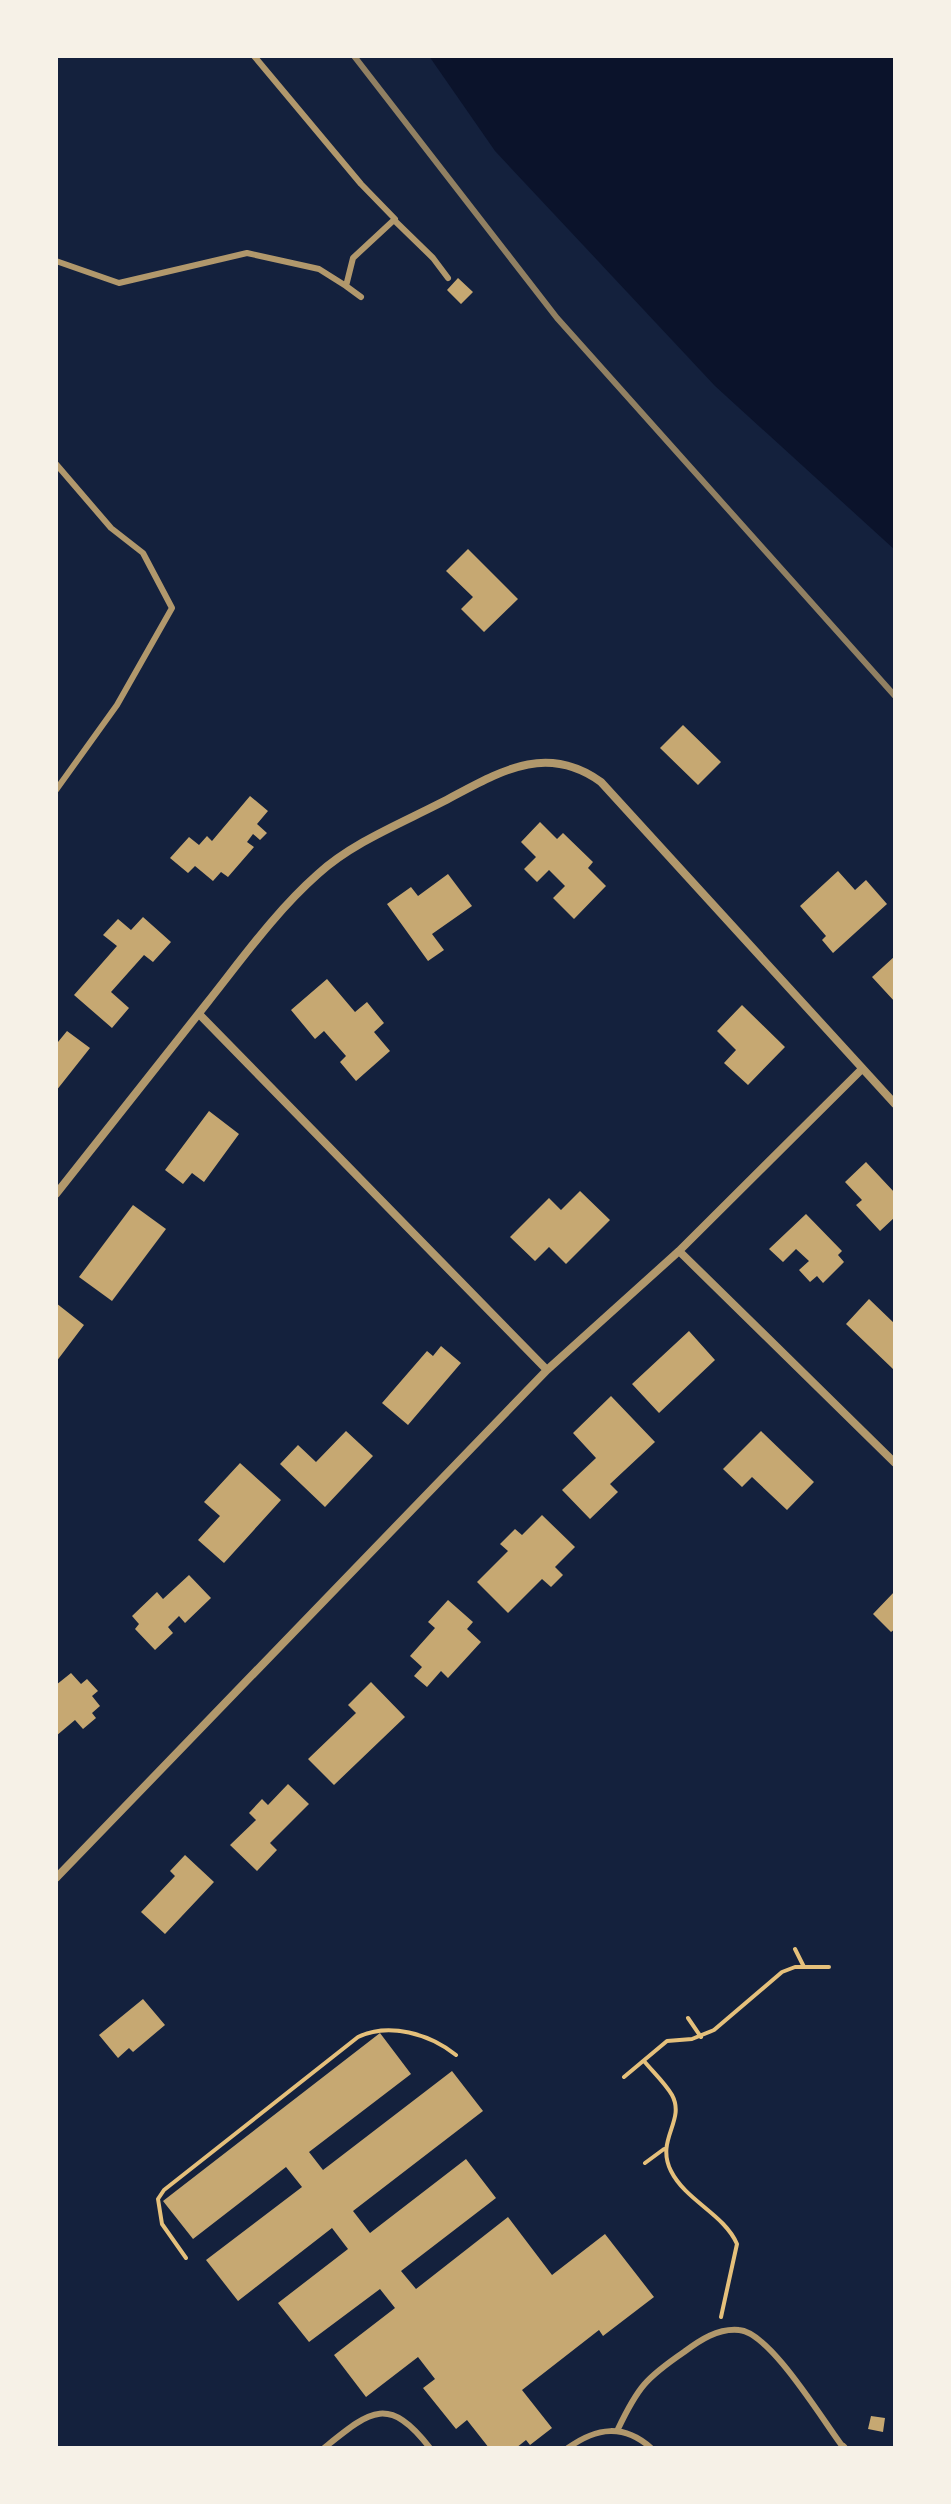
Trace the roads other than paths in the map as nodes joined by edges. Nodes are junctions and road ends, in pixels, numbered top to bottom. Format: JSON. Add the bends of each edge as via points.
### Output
{"nodes":[{"id":1,"x":254,"y":56,"type":"edge"},
{"id":2,"x":394,"y":220,"type":"junction"},
{"id":3,"x":56,"y":261,"type":"edge"},
{"id":4,"x":448,"y":278,"type":"dead end"},
{"id":5,"x":346,"y":286,"type":"junction"},
{"id":6,"x":361,"y":297,"type":"dead end"},
{"id":7,"x":56,"y":464,"type":"edge"},
{"id":8,"x":56,"y":790,"type":"edge"},
{"id":9,"x":199,"y":1014,"type":"junction"},
{"id":10,"x":861,"y":1070,"type":"junction"},
{"id":11,"x":895,"y":1104,"type":"edge"},
{"id":12,"x":56,"y":1194,"type":"edge"},
{"id":13,"x":679,"y":1251,"type":"junction"},
{"id":14,"x":547,"y":1370,"type":"junction"},
{"id":15,"x":895,"y":1463,"type":"edge"},
{"id":16,"x":56,"y":1878,"type":"edge"},
{"id":17,"x":618,"y":2429,"type":"junction"},
{"id":18,"x":324,"y":2448,"type":"edge"},
{"id":19,"x":430,"y":2448,"type":"edge"},
{"id":20,"x":568,"y":2448,"type":"edge"},
{"id":21,"x":651,"y":2448,"type":"edge"},
{"id":22,"x":843,"y":2448,"type":"edge"}],
"edges":[{"from":1,"to":2,"type":"lane"},
{"from":2,"to":4,"type":"lane"},
{"from":2,"to":5,"type":"lane","via":[[353,258]]},
{"from":3,"to":5,"type":"lane","via":[[119,283],[247,253],[319,269]]},
{"from":5,"to":6,"type":"lane"},
{"from":7,"to":8,"type":"lane","via":[[111,528],[143,553],[172,608],[117,705]]},
{"from":9,"to":10,"type":"street","via":[[248,952],[335,860],[496,774],[562,762],[601,782]]},
{"from":9,"to":12,"type":"street"},
{"from":9,"to":14,"type":"street"},
{"from":10,"to":11,"type":"street"},
{"from":10,"to":13,"type":"street"},
{"from":13,"to":14,"type":"street"},
{"from":13,"to":15,"type":"street"},
{"from":14,"to":16,"type":"street"},
{"from":17,"to":20,"type":"lane","via":[[601,2431]]},
{"from":17,"to":21,"type":"lane"},
{"from":17,"to":22,"type":"lane","via":[[646,2378],[700,2339],[741,2329],[767,2345]]},
{"from":18,"to":19,"type":"lane","via":[[359,2419],[388,2414],[408,2421]]}]}
